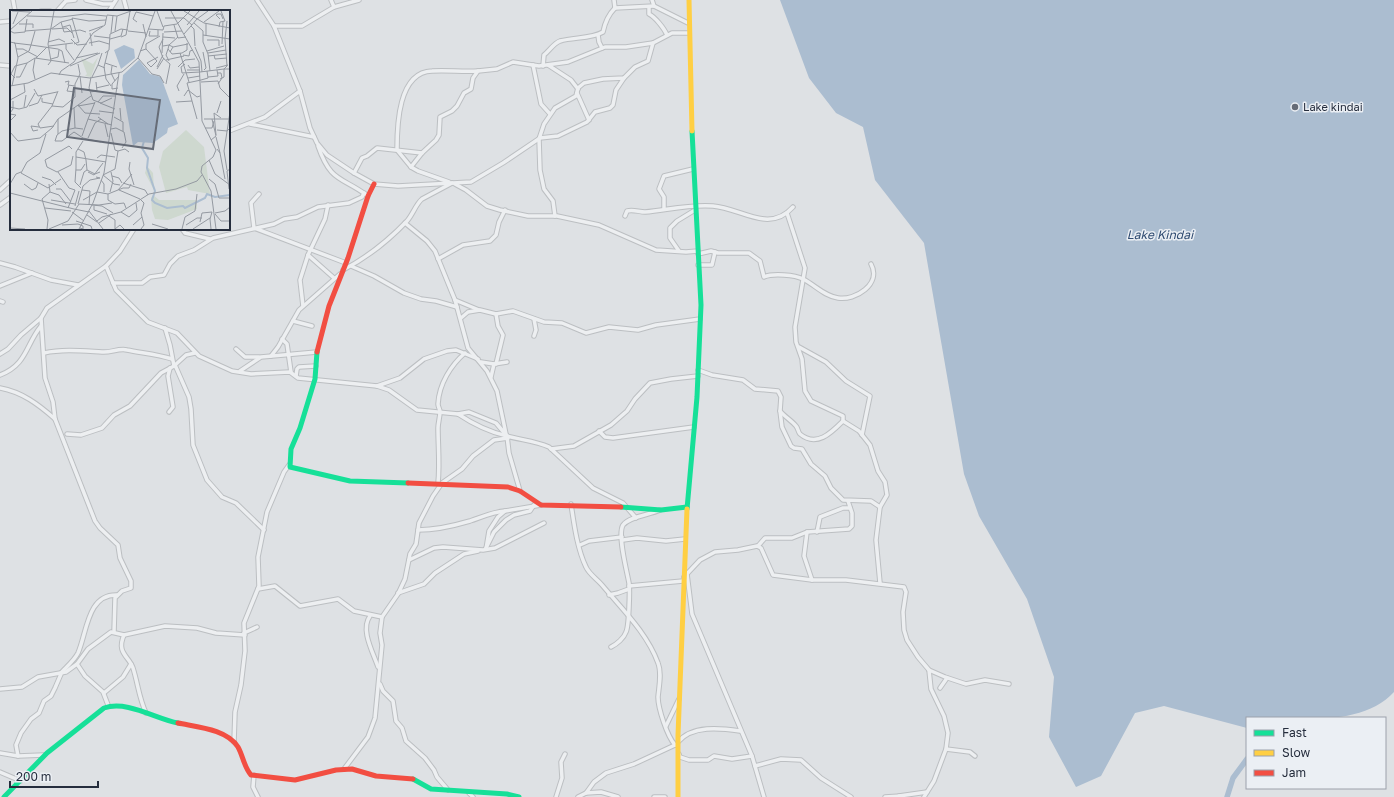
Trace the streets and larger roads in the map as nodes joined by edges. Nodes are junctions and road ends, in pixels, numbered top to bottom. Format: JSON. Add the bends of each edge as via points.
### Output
{"nodes":[{"id":1,"x":13,"y":0,"type":"edge"},
{"id":2,"x":67,"y":0,"type":"edge"},
{"id":3,"x":75,"y":0,"type":"edge"},
{"id":4,"x":86,"y":0,"type":"edge"},
{"id":5,"x":116,"y":0,"type":"edge"},
{"id":6,"x":124,"y":0,"type":"edge"},
{"id":7,"x":257,"y":0,"type":"edge"},
{"id":8,"x":331,"y":0,"type":"edge"},
{"id":9,"x":359,"y":0,"type":"edge"},
{"id":10,"x":614,"y":0,"type":"edge"},
{"id":11,"x":652,"y":0,"type":"edge"},
{"id":12,"x":689,"y":0,"type":"edge"},
{"id":13,"x":113,"y":4,"type":"junction"},
{"id":14,"x":654,"y":6,"type":"junction"},
{"id":15,"x":334,"y":7,"type":"junction"},
{"id":16,"x":649,"y":7,"type":"junction"},
{"id":17,"x":615,"y":8,"type":"junction"},
{"id":18,"x":14,"y":10,"type":"edge"},
{"id":19,"x":58,"y":10,"type":"edge"},
{"id":20,"x":110,"y":10,"type":"edge"},
{"id":21,"x":127,"y":10,"type":"edge"},
{"id":22,"x":10,"y":21,"type":"edge"},
{"id":23,"x":0,"y":22,"type":"edge"},
{"id":24,"x":688,"y":23,"type":"junction"},
{"id":25,"x":274,"y":26,"type":"junction"},
{"id":26,"x":689,"y":33,"type":"junction"},
{"id":27,"x":598,"y":35,"type":"junction"},
{"id":28,"x":667,"y":35,"type":"junction"},
{"id":29,"x":653,"y":43,"type":"junction"},
{"id":30,"x":602,"y":48,"type":"junction"},
{"id":31,"x":0,"y":65,"type":"edge"},
{"id":32,"x":533,"y":65,"type":"junction"},
{"id":33,"x":548,"y":65,"type":"junction"},
{"id":34,"x":10,"y":66,"type":"edge"},
{"id":35,"x":543,"y":66,"type":"junction"},
{"id":36,"x":478,"y":71,"type":"junction"},
{"id":37,"x":624,"y":78,"type":"junction"},
{"id":38,"x":300,"y":91,"type":"junction"},
{"id":39,"x":578,"y":91,"type":"junction"},
{"id":40,"x":550,"y":114,"type":"junction"},
{"id":41,"x":590,"y":120,"type":"junction"},
{"id":42,"x":250,"y":124,"type":"junction"},
{"id":43,"x":230,"y":131,"type":"edge"},
{"id":44,"x":314,"y":137,"type":"junction"},
{"id":45,"x":540,"y":138,"type":"junction"},
{"id":46,"x":317,"y":143,"type":"junction"},
{"id":47,"x":397,"y":150,"type":"junction"},
{"id":48,"x":422,"y":154,"type":"junction"},
{"id":49,"x":411,"y":167,"type":"junction"},
{"id":50,"x":693,"y":169,"type":"junction"},
{"id":51,"x":354,"y":174,"type":"junction"},
{"id":52,"x":10,"y":181,"type":"edge"},
{"id":53,"x":452,"y":183,"type":"junction"},
{"id":54,"x":374,"y":184,"type":"junction"},
{"id":55,"x":0,"y":190,"type":"edge"},
{"id":56,"x":259,"y":194,"type":"dead end"},
{"id":57,"x":366,"y":194,"type":"junction"},
{"id":58,"x":10,"y":198,"type":"edge"},
{"id":59,"x":0,"y":205,"type":"edge"},
{"id":60,"x":328,"y":205,"type":"junction"},
{"id":61,"x":793,"y":207,"type":"dead end"},
{"id":62,"x":664,"y":208,"type":"junction"},
{"id":63,"x":695,"y":208,"type":"junction"},
{"id":64,"x":505,"y":210,"type":"junction"},
{"id":65,"x":787,"y":213,"type":"junction"},
{"id":66,"x":555,"y":216,"type":"junction"},
{"id":67,"x":626,"y":216,"type":"dead end"},
{"id":68,"x":405,"y":223,"type":"junction"},
{"id":69,"x":254,"y":228,"type":"junction"},
{"id":70,"x":133,"y":230,"type":"edge"},
{"id":71,"x":183,"y":230,"type":"edge"},
{"id":72,"x":210,"y":239,"type":"junction"},
{"id":73,"x":311,"y":250,"type":"junction"},
{"id":74,"x":679,"y":251,"type":"junction"},
{"id":75,"x":698,"y":252,"type":"junction"},
{"id":76,"x":715,"y":252,"type":"junction"},
{"id":77,"x":308,"y":255,"type":"junction"},
{"id":78,"x":438,"y":259,"type":"junction"},
{"id":79,"x":0,"y":263,"type":"edge"},
{"id":80,"x":346,"y":264,"type":"junction"},
{"id":81,"x":871,"y":264,"type":"dead end"},
{"id":82,"x":698,"y":265,"type":"junction"},
{"id":83,"x":106,"y":266,"type":"junction"},
{"id":84,"x":351,"y":266,"type":"junction"},
{"id":85,"x":32,"y":273,"type":"junction"},
{"id":86,"x":341,"y":273,"type":"junction"},
{"id":87,"x":334,"y":278,"type":"junction"},
{"id":88,"x":804,"y":279,"type":"junction"},
{"id":89,"x":113,"y":283,"type":"junction"},
{"id":90,"x":78,"y":285,"type":"junction"},
{"id":91,"x":0,"y":286,"type":"edge"},
{"id":92,"x":455,"y":300,"type":"junction"},
{"id":93,"x":303,"y":306,"type":"junction"},
{"id":94,"x":457,"y":307,"type":"junction"},
{"id":95,"x":480,"y":310,"type":"junction"},
{"id":96,"x":496,"y":314,"type":"junction"},
{"id":97,"x":41,"y":318,"type":"junction"},
{"id":98,"x":461,"y":318,"type":"junction"},
{"id":99,"x":534,"y":319,"type":"junction"},
{"id":100,"x":700,"y":319,"type":"junction"},
{"id":101,"x":293,"y":321,"type":"junction"},
{"id":102,"x":544,"y":322,"type":"junction"},
{"id":103,"x":41,"y":326,"type":"junction"},
{"id":104,"x":312,"y":326,"type":"dead end"},
{"id":105,"x":535,"y":326,"type":"junction"},
{"id":106,"x":165,"y":328,"type":"junction"},
{"id":107,"x":534,"y":336,"type":"dead end"},
{"id":108,"x":282,"y":339,"type":"junction"},
{"id":109,"x":799,"y":347,"type":"junction"},
{"id":110,"x":236,"y":349,"type":"dead end"},
{"id":111,"x":317,"y":352,"type":"junction"},
{"id":112,"x":44,"y":353,"type":"junction"},
{"id":113,"x":194,"y":353,"type":"junction"},
{"id":114,"x":466,"y":353,"type":"junction"},
{"id":115,"x":0,"y":354,"type":"edge"},
{"id":116,"x":271,"y":356,"type":"junction"},
{"id":117,"x":290,"y":356,"type":"junction"},
{"id":118,"x":260,"y":357,"type":"junction"},
{"id":119,"x":172,"y":359,"type":"junction"},
{"id":120,"x":480,"y":361,"type":"junction"},
{"id":121,"x":506,"y":362,"type":"dead end"},
{"id":122,"x":495,"y":364,"type":"junction"},
{"id":123,"x":173,"y":366,"type":"junction"},
{"id":124,"x":316,"y":366,"type":"junction"},
{"id":125,"x":698,"y":370,"type":"junction"},
{"id":126,"x":240,"y":371,"type":"junction"},
{"id":127,"x":291,"y":372,"type":"junction"},
{"id":128,"x":0,"y":376,"type":"edge"},
{"id":129,"x":296,"y":376,"type":"junction"},
{"id":130,"x":698,"y":376,"type":"junction"},
{"id":131,"x":491,"y":378,"type":"junction"},
{"id":132,"x":315,"y":379,"type":"junction"},
{"id":133,"x":377,"y":386,"type":"junction"},
{"id":134,"x":0,"y":388,"type":"edge"},
{"id":135,"x":440,"y":411,"type":"junction"},
{"id":136,"x":780,"y":411,"type":"junction"},
{"id":137,"x":169,"y":412,"type":"dead end"},
{"id":138,"x":458,"y":414,"type":"junction"},
{"id":139,"x":55,"y":419,"type":"junction"},
{"id":140,"x":843,"y":421,"type":"junction"},
{"id":141,"x":694,"y":426,"type":"junction"},
{"id":142,"x":599,"y":431,"type":"junction"},
{"id":143,"x":67,"y":434,"type":"dead end"},
{"id":144,"x":862,"y":435,"type":"junction"},
{"id":145,"x":507,"y":436,"type":"junction"},
{"id":146,"x":551,"y":449,"type":"junction"},
{"id":147,"x":289,"y":464,"type":"junction"},
{"id":148,"x":440,"y":483,"type":"junction"},
{"id":149,"x":520,"y":491,"type":"junction"},
{"id":150,"x":848,"y":502,"type":"junction"},
{"id":151,"x":571,"y":504,"type":"junction"},
{"id":152,"x":534,"y":505,"type":"junction"},
{"id":153,"x":541,"y":505,"type":"junction"},
{"id":154,"x":626,"y":507,"type":"junction"},
{"id":155,"x":687,"y":507,"type":"junction"},
{"id":156,"x":880,"y":507,"type":"junction"},
{"id":157,"x":850,"y":508,"type":"junction"},
{"id":158,"x":661,"y":510,"type":"junction"},
{"id":159,"x":505,"y":511,"type":"junction"},
{"id":160,"x":636,"y":518,"type":"junction"},
{"id":161,"x":544,"y":523,"type":"dead end"},
{"id":162,"x":264,"y":530,"type":"junction"},
{"id":163,"x":418,"y":530,"type":"junction"},
{"id":164,"x":807,"y":532,"type":"junction"},
{"id":165,"x":817,"y":532,"type":"junction"},
{"id":166,"x":622,"y":538,"type":"junction"},
{"id":167,"x":685,"y":539,"type":"junction"},
{"id":168,"x":580,"y":545,"type":"junction"},
{"id":169,"x":758,"y":546,"type":"junction"},
{"id":170,"x":485,"y":549,"type":"junction"},
{"id":171,"x":408,"y":561,"type":"junction"},
{"id":172,"x":685,"y":577,"type":"junction"},
{"id":173,"x":812,"y":580,"type":"junction"},
{"id":174,"x":880,"y":583,"type":"junction"},
{"id":175,"x":629,"y":587,"type":"junction"},
{"id":176,"x":258,"y":589,"type":"junction"},
{"id":177,"x":398,"y":593,"type":"junction"},
{"id":178,"x":117,"y":595,"type":"junction"},
{"id":179,"x":608,"y":595,"type":"junction"},
{"id":180,"x":628,"y":614,"type":"junction"},
{"id":181,"x":370,"y":616,"type":"junction"},
{"id":182,"x":382,"y":617,"type":"junction"},
{"id":183,"x":257,"y":627,"type":"dead end"},
{"id":184,"x":114,"y":632,"type":"junction"},
{"id":185,"x":244,"y":634,"type":"junction"},
{"id":186,"x":124,"y":635,"type":"junction"},
{"id":187,"x":611,"y":647,"type":"dead end"},
{"id":188,"x":77,"y":664,"type":"junction"},
{"id":189,"x":131,"y":664,"type":"junction"},
{"id":190,"x":379,"y":670,"type":"junction"},
{"id":191,"x":929,"y":670,"type":"junction"},
{"id":192,"x":61,"y":674,"type":"junction"},
{"id":193,"x":946,"y":678,"type":"junction"},
{"id":194,"x":379,"y":683,"type":"junction"},
{"id":195,"x":1009,"y":684,"type":"dead end"},
{"id":196,"x":940,"y":688,"type":"dead end"},
{"id":197,"x":0,"y":689,"type":"edge"},
{"id":198,"x":104,"y":693,"type":"junction"},
{"id":199,"x":680,"y":696,"type":"junction"},
{"id":200,"x":108,"y":706,"type":"junction"},
{"id":201,"x":146,"y":713,"type":"junction"},
{"id":202,"x":666,"y":727,"type":"junction"},
{"id":203,"x":740,"y":731,"type":"junction"},
{"id":204,"x":234,"y":742,"type":"junction"},
{"id":205,"x":677,"y":744,"type":"junction"},
{"id":206,"x":946,"y":749,"type":"junction"},
{"id":207,"x":0,"y":753,"type":"edge"},
{"id":208,"x":565,"y":754,"type":"dead end"},
{"id":209,"x":679,"y":754,"type":"junction"},
{"id":210,"x":18,"y":756,"type":"junction"},
{"id":211,"x":44,"y":756,"type":"junction"},
{"id":212,"x":752,"y":756,"type":"junction"},
{"id":213,"x":975,"y":756,"type":"dead end"},
{"id":214,"x":755,"y":766,"type":"junction"},
{"id":215,"x":344,"y":769,"type":"junction"},
{"id":216,"x":0,"y":772,"type":"edge"},
{"id":217,"x":254,"y":775,"type":"junction"},
{"id":218,"x":21,"y":781,"type":"junction"},
{"id":219,"x":448,"y":790,"type":"junction"},
{"id":220,"x":927,"y":792,"type":"junction"},
{"id":221,"x":586,"y":793,"type":"junction"},
{"id":222,"x":471,"y":795,"type":"edge"},
{"id":223,"x":901,"y":796,"type":"edge"},
{"id":224,"x":4,"y":797,"type":"edge"},
{"id":225,"x":258,"y":797,"type":"edge"},
{"id":226,"x":519,"y":797,"type":"edge"},
{"id":227,"x":556,"y":797,"type":"edge"},
{"id":228,"x":578,"y":797,"type":"edge"},
{"id":229,"x":618,"y":797,"type":"edge"},
{"id":230,"x":654,"y":797,"type":"edge"},
{"id":231,"x":664,"y":797,"type":"edge"},
{"id":232,"x":678,"y":797,"type":"edge"},
{"id":233,"x":764,"y":797,"type":"edge"},
{"id":234,"x":851,"y":797,"type":"edge"},
{"id":235,"x":885,"y":797,"type":"edge"},
{"id":236,"x":924,"y":797,"type":"edge"}],
"edges":[{"from":1,"to":18,"type":"street"},
{"from":2,"to":3,"type":"street"},
{"from":2,"to":19,"type":"street"},
{"from":4,"to":13,"type":"street"},
{"from":5,"to":13,"type":"street"},
{"from":6,"to":21,"type":"street"},
{"from":7,"to":25,"type":"street"},
{"from":8,"to":15,"type":"street"},
{"from":9,"to":15,"type":"street"},
{"from":10,"to":17,"type":"street"},
{"from":11,"to":14,"type":"street"},
{"from":12,"to":24,"type":"street"},
{"from":13,"to":20,"type":"street"},
{"from":14,"to":16,"type":"street"},
{"from":14,"to":24,"type":"street"},
{"from":15,"to":25,"type":"street","via":[[302,26]]},
{"from":16,"to":17,"type":"street"},
{"from":16,"to":28,"type":"street","via":[[649,14],[654,16]]},
{"from":17,"to":27,"type":"street","via":[[605,21],[604,32]]},
{"from":22,"to":23,"type":"street"},
{"from":24,"to":26,"type":"street"},
{"from":25,"to":38,"type":"street"},
{"from":26,"to":28,"type":"street"},
{"from":26,"to":50,"type":"street"},
{"from":27,"to":30,"type":"street"},
{"from":27,"to":35,"type":"street","via":[[558,42],[544,54]]},
{"from":28,"to":29,"type":"street"},
{"from":29,"to":30,"type":"street"},
{"from":29,"to":37,"type":"street","via":[[648,62],[635,67]]},
{"from":30,"to":33,"type":"street","via":[[574,61]]},
{"from":31,"to":34,"type":"street"},
{"from":32,"to":35,"type":"street"},
{"from":32,"to":36,"type":"street","via":[[511,62],[497,68]]},
{"from":32,"to":40,"type":"street","via":[[541,102]]},
{"from":33,"to":35,"type":"street"},
{"from":33,"to":39,"type":"street","via":[[571,80]]},
{"from":36,"to":47,"type":"street","via":[[432,71],[414,77],[405,92],[399,114]]},
{"from":36,"to":48,"type":"street","via":[[473,78],[471,89],[464,93],[457,106],[440,117],[436,140]]},
{"from":37,"to":39,"type":"street","via":[[586,82]]},
{"from":37,"to":41,"type":"street","via":[[616,90],[611,106],[595,112]]},
{"from":38,"to":42,"type":"street","via":[[265,117]]},
{"from":38,"to":44,"type":"street"},
{"from":39,"to":40,"type":"street","via":[[574,98],[556,107]]},
{"from":39,"to":41,"type":"street"},
{"from":40,"to":45,"type":"street"},
{"from":41,"to":45,"type":"street","via":[[556,137]]},
{"from":42,"to":43,"type":"street"},
{"from":42,"to":44,"type":"street"},
{"from":44,"to":46,"type":"street"},
{"from":45,"to":53,"type":"street","via":[[471,182]]},
{"from":45,"to":66,"type":"street","via":[[540,170],[544,189],[553,201]]},
{"from":46,"to":51,"type":"street","via":[[327,155]]},
{"from":46,"to":57,"type":"street","via":[[331,173]]},
{"from":47,"to":48,"type":"street"},
{"from":47,"to":49,"type":"street"},
{"from":47,"to":51,"type":"street","via":[[378,148],[362,158]]},
{"from":48,"to":49,"type":"street"},
{"from":49,"to":53,"type":"street"},
{"from":50,"to":62,"type":"street","via":[[664,176],[659,189],[664,197]]},
{"from":50,"to":63,"type":"street"},
{"from":51,"to":54,"type":"street"},
{"from":52,"to":55,"type":"street"},
{"from":53,"to":54,"type":"street","via":[[398,186]]},
{"from":53,"to":64,"type":"street","via":[[487,206]]},
{"from":53,"to":68,"type":"street","via":[[422,199],[415,213]]},
{"from":54,"to":57,"type":"street"},
{"from":56,"to":69,"type":"street","via":[[252,203]]},
{"from":57,"to":60,"type":"street","via":[[354,202]]},
{"from":57,"to":80,"type":"street"},
{"from":58,"to":59,"type":"street"},
{"from":60,"to":69,"type":"street","via":[[297,217]]},
{"from":60,"to":73,"type":"street","via":[[325,219]]},
{"from":61,"to":65,"type":"street"},
{"from":62,"to":63,"type":"street"},
{"from":62,"to":67,"type":"street","via":[[644,212],[627,210]]},
{"from":63,"to":65,"type":"street","via":[[728,208],[760,219],[772,219]]},
{"from":63,"to":74,"type":"street","via":[[670,228],[670,238]]},
{"from":63,"to":75,"type":"street"},
{"from":64,"to":66,"type":"street","via":[[528,216]]},
{"from":64,"to":78,"type":"street","via":[[498,222],[496,236],[490,241],[463,245]]},
{"from":65,"to":88,"type":"street","via":[[804,261]]},
{"from":66,"to":74,"type":"street","via":[[599,225],[656,250]]},
{"from":68,"to":78,"type":"street","via":[[426,241]]},
{"from":68,"to":84,"type":"street","via":[[366,257]]},
{"from":69,"to":72,"type":"street"},
{"from":69,"to":73,"type":"street"},
{"from":70,"to":83,"type":"street","via":[[120,251]]},
{"from":71,"to":72,"type":"street","via":[[185,233]]},
{"from":72,"to":89,"type":"street","via":[[194,250],[178,256],[164,274],[150,277],[142,283]]},
{"from":73,"to":77,"type":"street"},
{"from":73,"to":80,"type":"street"},
{"from":74,"to":75,"type":"street"},
{"from":75,"to":76,"type":"street"},
{"from":75,"to":82,"type":"street"},
{"from":76,"to":82,"type":"street","via":[[712,265]]},
{"from":76,"to":88,"type":"street","via":[[750,253],[760,261],[764,277],[773,274]]},
{"from":77,"to":87,"type":"street"},
{"from":77,"to":93,"type":"street","via":[[300,280]]},
{"from":78,"to":92,"type":"street"},
{"from":79,"to":85,"type":"street"},
{"from":80,"to":86,"type":"street"},
{"from":81,"to":88,"type":"street","via":[[873,269],[870,286],[849,297],[837,298],[826,294]]},
{"from":82,"to":100,"type":"street"},
{"from":83,"to":89,"type":"street"},
{"from":83,"to":90,"type":"street"},
{"from":84,"to":86,"type":"street"},
{"from":84,"to":94,"type":"street","via":[[404,293]]},
{"from":85,"to":90,"type":"street"},
{"from":85,"to":91,"type":"street"},
{"from":86,"to":87,"type":"street"},
{"from":86,"to":111,"type":"street"},
{"from":87,"to":93,"type":"street"},
{"from":88,"to":109,"type":"street","via":[[795,327]]},
{"from":89,"to":106,"type":"street","via":[[119,293],[148,322]]},
{"from":90,"to":97,"type":"street","via":[[47,308]]},
{"from":92,"to":94,"type":"street"},
{"from":92,"to":95,"type":"street"},
{"from":93,"to":101,"type":"street"},
{"from":94,"to":98,"type":"street"},
{"from":95,"to":96,"type":"street"},
{"from":95,"to":98,"type":"street","via":[[468,312]]},
{"from":96,"to":99,"type":"street","via":[[517,312]]},
{"from":96,"to":122,"type":"street","via":[[503,335]]},
{"from":97,"to":103,"type":"street"},
{"from":97,"to":115,"type":"street"},
{"from":98,"to":120,"type":"street","via":[[468,348]]},
{"from":99,"to":102,"type":"street"},
{"from":99,"to":105,"type":"street"},
{"from":100,"to":102,"type":"street","via":[[638,330],[609,327],[586,333],[562,323]]},
{"from":100,"to":125,"type":"street"},
{"from":101,"to":104,"type":"street"},
{"from":101,"to":108,"type":"street"},
{"from":102,"to":105,"type":"street"},
{"from":103,"to":112,"type":"street"},
{"from":103,"to":128,"type":"street","via":[[26,356],[10,371]]},
{"from":105,"to":107,"type":"street"},
{"from":106,"to":113,"type":"street","via":[[179,335]]},
{"from":106,"to":119,"type":"street"},
{"from":108,"to":116,"type":"street"},
{"from":108,"to":117,"type":"street","via":[[287,344]]},
{"from":109,"to":140,"type":"street","via":[[806,394],[811,401],[843,416]]},
{"from":109,"to":144,"type":"street","via":[[826,362],[846,381],[870,396]]},
{"from":110,"to":118,"type":"street","via":[[245,357]]},
{"from":111,"to":117,"type":"street"},
{"from":111,"to":124,"type":"street"},
{"from":112,"to":119,"type":"street","via":[[60,350],[125,350]]},
{"from":112,"to":139,"type":"street","via":[[45,378],[53,402]]},
{"from":113,"to":123,"type":"street","via":[[186,355]]},
{"from":113,"to":126,"type":"street","via":[[232,371]]},
{"from":114,"to":120,"type":"street"},
{"from":114,"to":133,"type":"street","via":[[456,350],[429,356],[400,378]]},
{"from":114,"to":135,"type":"street","via":[[446,377],[438,405]]},
{"from":116,"to":117,"type":"street"},
{"from":116,"to":118,"type":"street"},
{"from":117,"to":127,"type":"street"},
{"from":118,"to":126,"type":"street"},
{"from":119,"to":123,"type":"street"},
{"from":120,"to":122,"type":"street"},
{"from":120,"to":131,"type":"street"},
{"from":121,"to":122,"type":"street"},
{"from":122,"to":131,"type":"street"},
{"from":123,"to":137,"type":"street","via":[[168,376],[173,407]]},
{"from":123,"to":143,"type":"street","via":[[161,373],[130,406],[114,415],[102,428],[81,435]]},
{"from":123,"to":162,"type":"street","via":[[189,397],[193,445],[207,480],[222,497],[236,503]]},
{"from":124,"to":129,"type":"street","via":[[299,367]]},
{"from":124,"to":132,"type":"street"},
{"from":125,"to":130,"type":"street"},
{"from":125,"to":136,"type":"street","via":[[742,380],[757,389],[776,390],[780,395]]},
{"from":126,"to":127,"type":"street","via":[[251,374]]},
{"from":127,"to":129,"type":"street"},
{"from":129,"to":132,"type":"street"},
{"from":130,"to":141,"type":"street"},
{"from":130,"to":142,"type":"street","via":[[650,383],[627,411],[611,425]]},
{"from":131,"to":145,"type":"street","via":[[497,391]]},
{"from":132,"to":133,"type":"street"},
{"from":132,"to":147,"type":"street","via":[[291,449]]},
{"from":133,"to":135,"type":"street","via":[[389,390],[412,408]]},
{"from":134,"to":139,"type":"street","via":[[18,392],[41,406]]},
{"from":135,"to":138,"type":"street"},
{"from":135,"to":148,"type":"street"},
{"from":136,"to":140,"type":"street","via":[[800,433],[812,439],[830,434]]},
{"from":136,"to":150,"type":"street","via":[[782,427],[791,446],[802,449],[811,464],[825,476],[833,490],[843,501]]},
{"from":138,"to":145,"type":"street","via":[[473,424]]},
{"from":138,"to":145,"type":"street","via":[[477,414],[496,423]]},
{"from":139,"to":178,"type":"street","via":[[95,521],[117,544],[120,558],[130,578],[131,588]]},
{"from":140,"to":144,"type":"street"},
{"from":141,"to":142,"type":"street","via":[[610,438]]},
{"from":141,"to":155,"type":"street"},
{"from":142,"to":146,"type":"street","via":[[570,448]]},
{"from":144,"to":156,"type":"street","via":[[871,446],[878,470],[886,482],[887,495]]},
{"from":145,"to":146,"type":"street","via":[[540,443]]},
{"from":145,"to":148,"type":"street","via":[[494,440],[473,456],[462,469]]},
{"from":145,"to":149,"type":"street"},
{"from":146,"to":154,"type":"street","via":[[593,488],[620,501]]},
{"from":147,"to":148,"type":"street","via":[[291,467],[325,476],[350,480]]},
{"from":147,"to":162,"type":"street","via":[[268,508]]},
{"from":148,"to":149,"type":"street","via":[[508,486]]},
{"from":148,"to":163,"type":"street","via":[[420,519]]},
{"from":149,"to":153,"type":"street"},
{"from":150,"to":156,"type":"street","via":[[871,501]]},
{"from":150,"to":157,"type":"street"},
{"from":151,"to":153,"type":"street"},
{"from":151,"to":154,"type":"street"},
{"from":151,"to":168,"type":"street"},
{"from":152,"to":153,"type":"street"},
{"from":152,"to":159,"type":"street"},
{"from":152,"to":170,"type":"street","via":[[530,511],[506,520],[494,532]]},
{"from":154,"to":158,"type":"street"},
{"from":154,"to":160,"type":"street"},
{"from":155,"to":158,"type":"street"},
{"from":155,"to":167,"type":"street"},
{"from":156,"to":174,"type":"street","via":[[876,540]]},
{"from":157,"to":165,"type":"street","via":[[821,516]]},
{"from":157,"to":165,"type":"street","via":[[850,528]]},
{"from":158,"to":160,"type":"street"},
{"from":159,"to":163,"type":"street","via":[[489,513],[439,529]]},
{"from":159,"to":170,"type":"street","via":[[489,531]]},
{"from":160,"to":166,"type":"street","via":[[624,524]]},
{"from":161,"to":170,"type":"street","via":[[495,548]]},
{"from":162,"to":176,"type":"street","via":[[258,557]]},
{"from":163,"to":171,"type":"street","via":[[416,544]]},
{"from":164,"to":165,"type":"street"},
{"from":164,"to":169,"type":"street","via":[[792,538],[765,538]]},
{"from":164,"to":173,"type":"street","via":[[804,556]]},
{"from":166,"to":167,"type":"street","via":[[666,541]]},
{"from":166,"to":168,"type":"street","via":[[589,541]]},
{"from":166,"to":175,"type":"street"},
{"from":167,"to":172,"type":"street"},
{"from":168,"to":179,"type":"street","via":[[587,569]]},
{"from":169,"to":172,"type":"street","via":[[715,552],[700,560]]},
{"from":169,"to":173,"type":"street","via":[[772,575]]},
{"from":170,"to":171,"type":"street","via":[[434,548]]},
{"from":170,"to":177,"type":"street","via":[[464,554],[435,573],[425,584]]},
{"from":171,"to":177,"type":"street","via":[[405,579]]},
{"from":172,"to":175,"type":"street"},
{"from":172,"to":199,"type":"street"},
{"from":172,"to":203,"type":"street","via":[[692,614]]},
{"from":173,"to":174,"type":"street"},
{"from":174,"to":191,"type":"street","via":[[906,588],[904,630],[907,640]]},
{"from":175,"to":179,"type":"street","via":[[622,592]]},
{"from":175,"to":180,"type":"street"},
{"from":176,"to":181,"type":"street","via":[[275,586],[300,606],[338,599],[348,608]]},
{"from":176,"to":185,"type":"street","via":[[244,623]]},
{"from":177,"to":182,"type":"street"},
{"from":178,"to":184,"type":"street","via":[[114,601]]},
{"from":178,"to":192,"type":"street","via":[[98,602],[86,623],[76,656]]},
{"from":179,"to":180,"type":"street"},
{"from":180,"to":187,"type":"street","via":[[626,633]]},
{"from":180,"to":202,"type":"street","via":[[647,640],[659,665],[658,699]]},
{"from":181,"to":182,"type":"street"},
{"from":181,"to":190,"type":"street","via":[[367,620],[367,632]]},
{"from":182,"to":190,"type":"street"},
{"from":183,"to":185,"type":"street"},
{"from":184,"to":186,"type":"street"},
{"from":184,"to":188,"type":"street","via":[[106,634],[91,646]]},
{"from":185,"to":186,"type":"street","via":[[165,626]]},
{"from":185,"to":204,"type":"street","via":[[242,676],[233,726]]},
{"from":186,"to":189,"type":"street","via":[[121,641],[122,650]]},
{"from":188,"to":192,"type":"street"},
{"from":188,"to":198,"type":"street","via":[[85,676]]},
{"from":189,"to":198,"type":"street","via":[[123,678]]},
{"from":189,"to":201,"type":"street"},
{"from":190,"to":194,"type":"street"},
{"from":191,"to":193,"type":"street"},
{"from":191,"to":206,"type":"street","via":[[931,689],[944,716],[948,733]]},
{"from":192,"to":197,"type":"street","via":[[38,677],[22,687]]},
{"from":192,"to":210,"type":"street","via":[[51,696],[44,701],[40,713],[31,719],[21,734],[16,745]]},
{"from":193,"to":195,"type":"street","via":[[966,684],[983,680]]},
{"from":193,"to":196,"type":"street"},
{"from":194,"to":215,"type":"street","via":[[376,710],[369,733]]},
{"from":194,"to":219,"type":"street","via":[[394,702],[396,721],[402,728],[406,741],[426,758],[437,778]]},
{"from":198,"to":200,"type":"street"},
{"from":199,"to":202,"type":"street"},
{"from":199,"to":205,"type":"street"},
{"from":200,"to":201,"type":"street"},
{"from":200,"to":211,"type":"street"},
{"from":201,"to":204,"type":"street","via":[[167,721],[210,729]]},
{"from":202,"to":205,"type":"street","via":[[669,738]]},
{"from":203,"to":205,"type":"street","via":[[702,730],[693,732]]},
{"from":203,"to":212,"type":"street"},
{"from":204,"to":217,"type":"street","via":[[248,771]]},
{"from":205,"to":209,"type":"street"},
{"from":205,"to":221,"type":"street","via":[[634,764],[606,773],[594,782]]},
{"from":206,"to":213,"type":"street","via":[[970,752]]},
{"from":206,"to":220,"type":"street"},
{"from":207,"to":210,"type":"street"},
{"from":208,"to":227,"type":"street","via":[[561,762],[562,778]]},
{"from":209,"to":212,"type":"street","via":[[680,757],[689,760],[708,760],[714,756],[732,759]]},
{"from":209,"to":232,"type":"street"},
{"from":210,"to":211,"type":"street"},
{"from":211,"to":218,"type":"street"},
{"from":212,"to":214,"type":"street"},
{"from":214,"to":233,"type":"street"},
{"from":214,"to":234,"type":"street","via":[[781,760],[801,760],[821,778]]},
{"from":215,"to":217,"type":"street","via":[[295,780]]},
{"from":215,"to":219,"type":"street","via":[[376,776],[408,777],[431,789]]},
{"from":216,"to":218,"type":"street"},
{"from":217,"to":225,"type":"street","via":[[253,787]]},
{"from":218,"to":224,"type":"street"},
{"from":219,"to":222,"type":"street"},
{"from":220,"to":223,"type":"street"},
{"from":220,"to":236,"type":"street"},
{"from":221,"to":228,"type":"street"},
{"from":221,"to":229,"type":"street","via":[[601,792]]},
{"from":222,"to":226,"type":"street","via":[[507,794]]},
{"from":223,"to":235,"type":"street"},
{"from":230,"to":231,"type":"street"}]}
